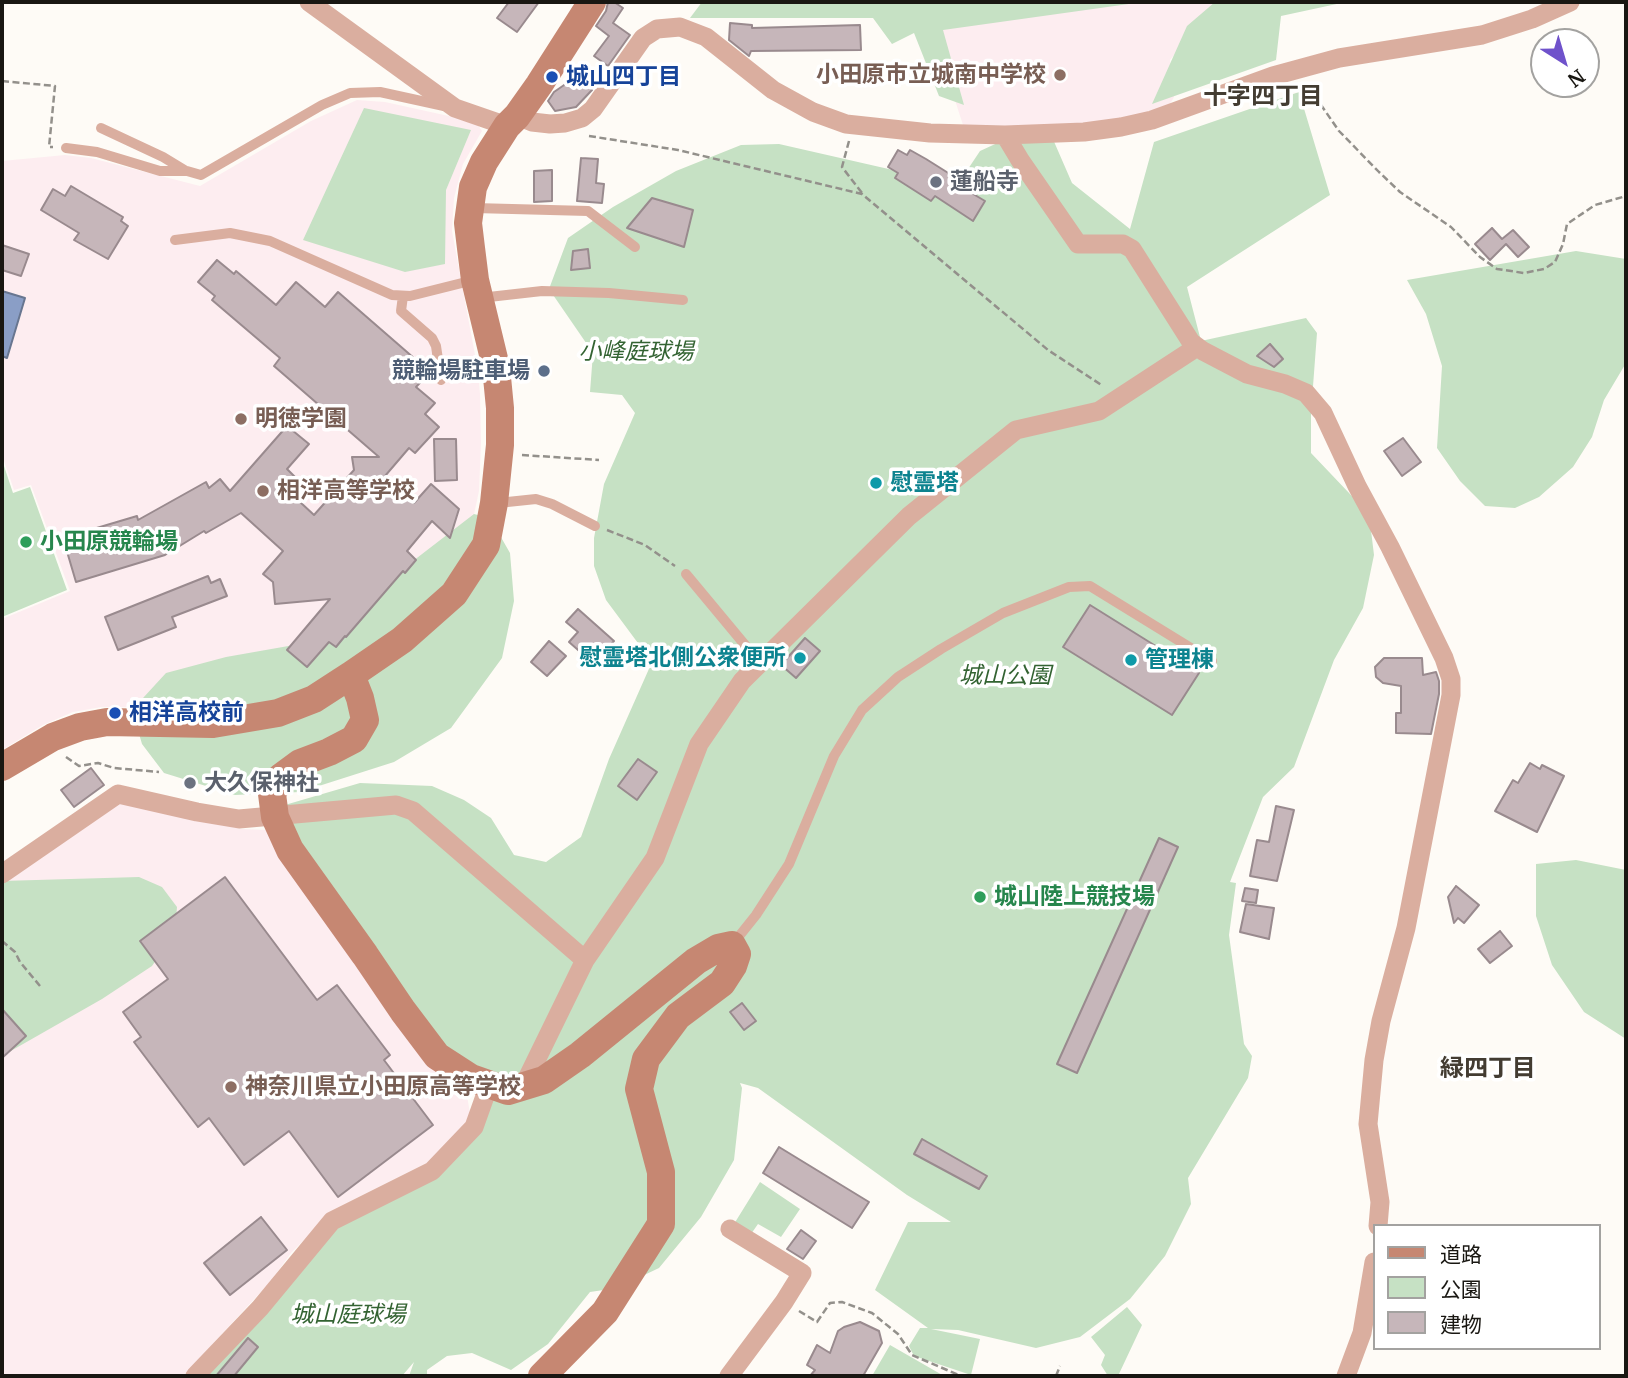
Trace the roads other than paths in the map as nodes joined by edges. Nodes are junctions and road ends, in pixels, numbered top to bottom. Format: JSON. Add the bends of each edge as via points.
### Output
{"nodes":[{"id":1,"x":309,"y":2,"type":"edge"},
{"id":2,"x":1570,"y":2,"type":"edge"},
{"id":3,"x":585,"y":6,"type":"edge"},
{"id":4,"x":455,"y":108,"type":"junction"},
{"id":5,"x":512,"y":121,"type":"junction"},
{"id":6,"x":101,"y":128,"type":"dead end"},
{"id":7,"x":1005,"y":135,"type":"junction"},
{"id":8,"x":66,"y":148,"type":"road end"},
{"id":9,"x":187,"y":171,"type":"junction"},
{"id":10,"x":470,"y":208,"type":"junction"},
{"id":11,"x":175,"y":240,"type":"dead end"},
{"id":12,"x":635,"y":247,"type":"dead end"},
{"id":13,"x":477,"y":289,"type":"junction"},
{"id":14,"x":403,"y":296,"type":"junction"},
{"id":15,"x":683,"y":300,"type":"dead end"},
{"id":16,"x":1197,"y":347,"type":"junction"},
{"id":17,"x":441,"y":380,"type":"dead end"},
{"id":18,"x":494,"y":503,"type":"junction"},
{"id":19,"x":595,"y":526,"type":"road end"},
{"id":20,"x":686,"y":574,"type":"road end"},
{"id":21,"x":1212,"y":661,"type":"dead end"},
{"id":22,"x":760,"y":663,"type":"junction"},
{"id":23,"x":351,"y":675,"type":"junction"},
{"id":24,"x":2,"y":767,"type":"edge"},
{"id":25,"x":275,"y":817,"type":"junction"},
{"id":26,"x":2,"y":874,"type":"edge"},
{"id":27,"x":732,"y":946,"type":"junction"},
{"id":28,"x":585,"y":960,"type":"junction"},
{"id":29,"x":489,"y":1085,"type":"junction"},
{"id":30,"x":523,"y":1087,"type":"junction"},
{"id":31,"x":1378,"y":1224,"type":"edge"},
{"id":32,"x":730,"y":1228,"type":"dead end"},
{"id":33,"x":1372,"y":1274,"type":"edge"},
{"id":34,"x":195,"y":1376,"type":"edge"},
{"id":35,"x":542,"y":1376,"type":"edge"},
{"id":36,"x":729,"y":1376,"type":"edge"},
{"id":37,"x":1346,"y":1376,"type":"edge"}],
"edges":[{"from":1,"to":4,"type":"street"},
{"from":2,"to":7,"type":"street","via":[[1482,35],[1356,54],[1273,76],[1121,128]]},
{"from":3,"to":5,"type":"street"},
{"from":4,"to":5,"type":"street"},
{"from":4,"to":9,"type":"lane","via":[[380,92],[350,93],[201,175]]},
{"from":5,"to":7,"type":"street","via":[[550,124],[582,118],[643,38],[657,29],[680,27],[706,37],[773,90],[813,113],[846,124]]},
{"from":5,"to":10,"type":"street","via":[[484,162]]},
{"from":6,"to":9,"type":"lane"},
{"from":7,"to":16,"type":"street","via":[[1078,244],[1123,244],[1132,249]]},
{"from":8,"to":9,"type":"lane","via":[[160,171]]},
{"from":10,"to":12,"type":"lane","via":[[589,211]]},
{"from":10,"to":13,"type":"street"},
{"from":11,"to":14,"type":"lane","via":[[230,233],[270,241]]},
{"from":13,"to":14,"type":"lane"},
{"from":13,"to":15,"type":"lane"},
{"from":13,"to":18,"type":"street","via":[[496,367],[500,408]]},
{"from":14,"to":17,"type":"lane","via":[[401,311],[436,346]]},
{"from":16,"to":22,"type":"street","via":[[1099,411],[1016,430],[909,516]]},
{"from":16,"to":31,"type":"street","via":[[1247,374],[1306,393],[1323,413],[1451,679],[1406,928],[1374,1060],[1368,1124],[1380,1202]]},
{"from":18,"to":19,"type":"lane","via":[[536,499]]},
{"from":18,"to":23,"type":"street","via":[[486,545],[454,594],[402,640]]},
{"from":20,"to":22,"type":"lane"},
{"from":21,"to":27,"type":"lane","via":[[1090,586],[1069,587],[1003,612],[898,677],[862,710],[834,755],[789,864]]},
{"from":22,"to":28,"type":"street","via":[[742,681],[699,744],[655,858]]},
{"from":23,"to":24,"type":"street","via":[[314,699],[248,720],[213,724],[107,722],[80,727]]},
{"from":23,"to":25,"type":"street","via":[[365,720],[354,739],[300,763],[281,777],[272,794]]},
{"from":25,"to":26,"type":"street","via":[[229,817],[118,794]]},
{"from":25,"to":28,"type":"street","via":[[396,805],[413,811]]},
{"from":25,"to":29,"type":"street","via":[[290,850],[437,1055]]},
{"from":27,"to":30,"type":"street","via":[[718,948],[696,961],[580,1055],[544,1080]]},
{"from":27,"to":35,"type":"street","via":[[737,954],[722,983],[678,1016],[646,1059],[639,1089],[661,1172],[661,1224],[606,1312]]},
{"from":28,"to":30,"type":"street"},
{"from":29,"to":30,"type":"street","via":[[508,1091]]},
{"from":29,"to":34,"type":"street","via":[[474,1127],[432,1171],[332,1221],[260,1308]]},
{"from":32,"to":36,"type":"street","via":[[802,1273]]},
{"from":33,"to":37,"type":"street","via":[[1362,1333]]}]}
